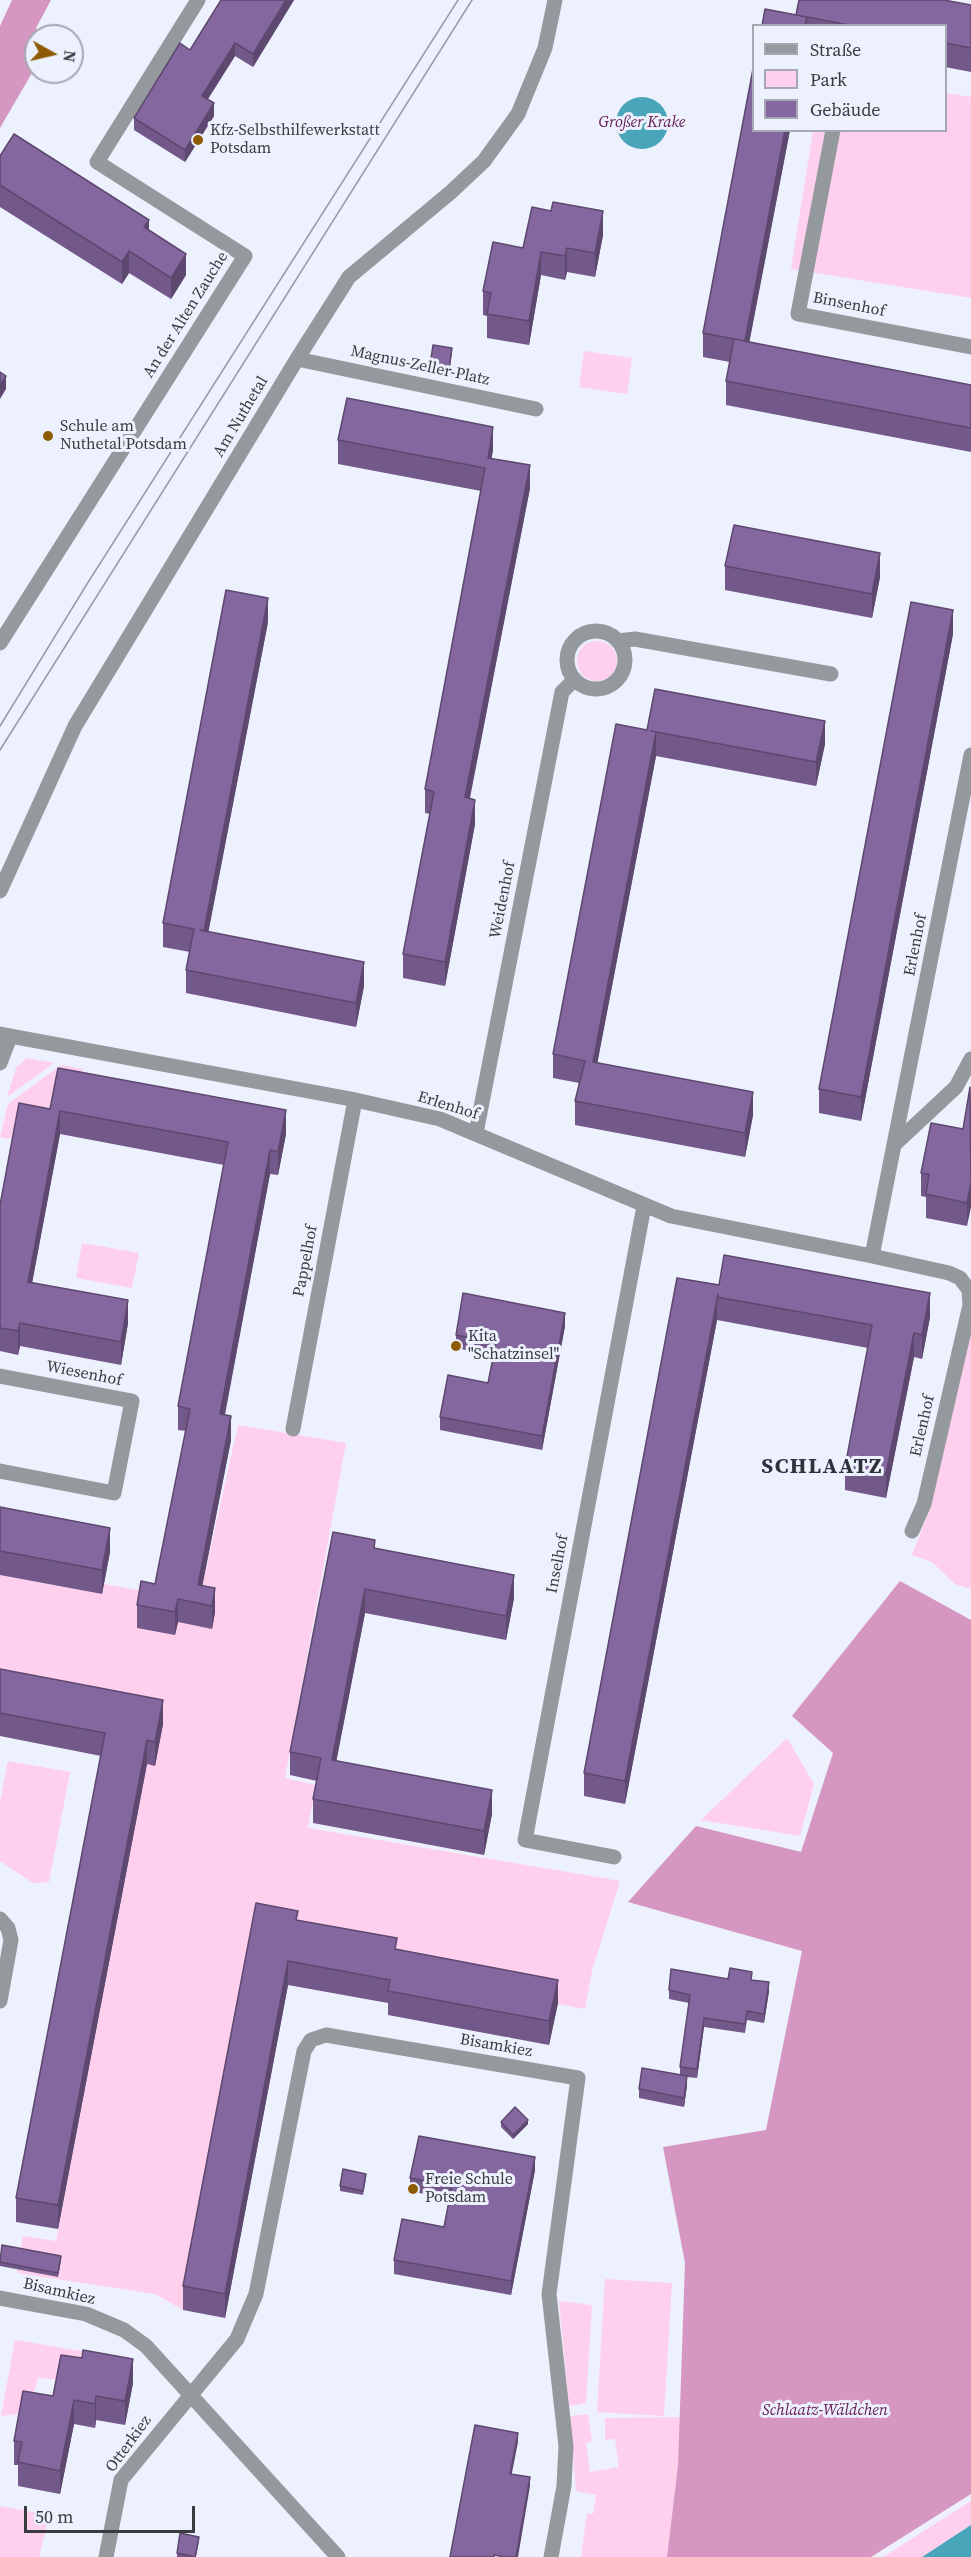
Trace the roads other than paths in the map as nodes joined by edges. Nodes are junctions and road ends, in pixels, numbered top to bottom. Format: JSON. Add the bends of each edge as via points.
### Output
{"nodes":[{"id":1,"x":198,"y":0,"type":"edge"},
{"id":2,"x":555,"y":0,"type":"edge"},
{"id":3,"x":833,"y":132,"type":"edge"},
{"id":4,"x":971,"y":347,"type":"edge"},
{"id":5,"x":297,"y":358,"type":"junction"},
{"id":6,"x":536,"y":409,"type":"dead end"},
{"id":7,"x":618,"y":641,"type":"junction"},
{"id":8,"x":0,"y":643,"type":"edge"},
{"id":9,"x":831,"y":674,"type":"dead end"},
{"id":10,"x":574,"y":680,"type":"junction"},
{"id":11,"x":971,"y":755,"type":"edge"},
{"id":12,"x":0,"y":891,"type":"edge"},
{"id":13,"x":5,"y":1036,"type":"edge"},
{"id":14,"x":971,"y":1059,"type":"edge"},
{"id":15,"x":0,"y":1062,"type":"edge"},
{"id":16,"x":355,"y":1100,"type":"junction"},
{"id":17,"x":476,"y":1133,"type":"junction"},
{"id":18,"x":896,"y":1143,"type":"junction"},
{"id":19,"x":644,"y":1206,"type":"junction"},
{"id":20,"x":872,"y":1256,"type":"junction"},
{"id":21,"x":0,"y":1376,"type":"edge"},
{"id":22,"x":293,"y":1429,"type":"dead end"},
{"id":23,"x":0,"y":1471,"type":"edge"},
{"id":24,"x":912,"y":1531,"type":"dead end"},
{"id":25,"x":614,"y":1857,"type":"dead end"},
{"id":26,"x":0,"y":1919,"type":"edge"},
{"id":27,"x":0,"y":2001,"type":"edge"},
{"id":28,"x":0,"y":2298,"type":"edge"},
{"id":29,"x":190,"y":2394,"type":"junction"},
{"id":30,"x":106,"y":2557,"type":"edge"},
{"id":31,"x":338,"y":2557,"type":"edge"},
{"id":32,"x":551,"y":2557,"type":"edge"}],
"edges":[{"from":1,"to":8,"type":"street","name":"An der Alten Zauche","via":[[97,162],[245,256]]},
{"from":2,"to":5,"type":"street","name":"Am Nuthetal","via":[[537,72],[511,124],[484,161],[349,277]]},
{"from":3,"to":4,"type":"street","name":"Binsenhof","via":[[798,314]]},
{"from":5,"to":6,"type":"street","name":"Magnus-Zeller-Platz"},
{"from":5,"to":12,"type":"street","name":"Am Nuthetal","via":[[75,726]]},
{"from":7,"to":9,"type":"street","via":[[636,639]]},
{"from":7,"to":10,"type":"street","via":[[625,662],[611,686],[586,688]]},
{"from":7,"to":10,"type":"street","via":[[597,631],[581,636],[567,656]]},
{"from":10,"to":17,"type":"street","name":"Weidenhof","via":[[562,692]]},
{"from":11,"to":18,"type":"street","name":"Erlenhof"},
{"from":13,"to":15,"type":"street"},
{"from":13,"to":16,"type":"street","name":"Erlenhof"},
{"from":14,"to":18,"type":"street","via":[[956,1087]]},
{"from":16,"to":17,"type":"street","name":"Erlenhof","via":[[440,1119]]},
{"from":16,"to":22,"type":"street","name":"Pappelhof"},
{"from":17,"to":19,"type":"street","name":"Erlenhof"},
{"from":18,"to":20,"type":"street","name":"Erlenhof"},
{"from":19,"to":20,"type":"street","name":"Erlenhof","via":[[671,1216]]},
{"from":19,"to":25,"type":"street","name":"Inselhof","via":[[525,1840]]},
{"from":20,"to":24,"type":"street","name":"Erlenhof","via":[[949,1273],[960,1278],[969,1290],[970,1305],[924,1504]]},
{"from":21,"to":23,"type":"street","name":"Wiesenhof","via":[[132,1401],[114,1493]]},
{"from":26,"to":27,"type":"street","via":[[11,1940]]},
{"from":28,"to":29,"type":"street","name":"Bisamkiez","via":[[86,2314],[124,2330],[146,2346]]},
{"from":29,"to":30,"type":"street","name":"Otterkiez","via":[[121,2480]]},
{"from":29,"to":31,"type":"street","name":"Bisamkiez"},
{"from":29,"to":32,"type":"street","name":"Bisamkiez","via":[[237,2339],[255,2294],[303,2051],[311,2040],[326,2035],[578,2078],[549,2294],[566,2446],[564,2487]]}]}
